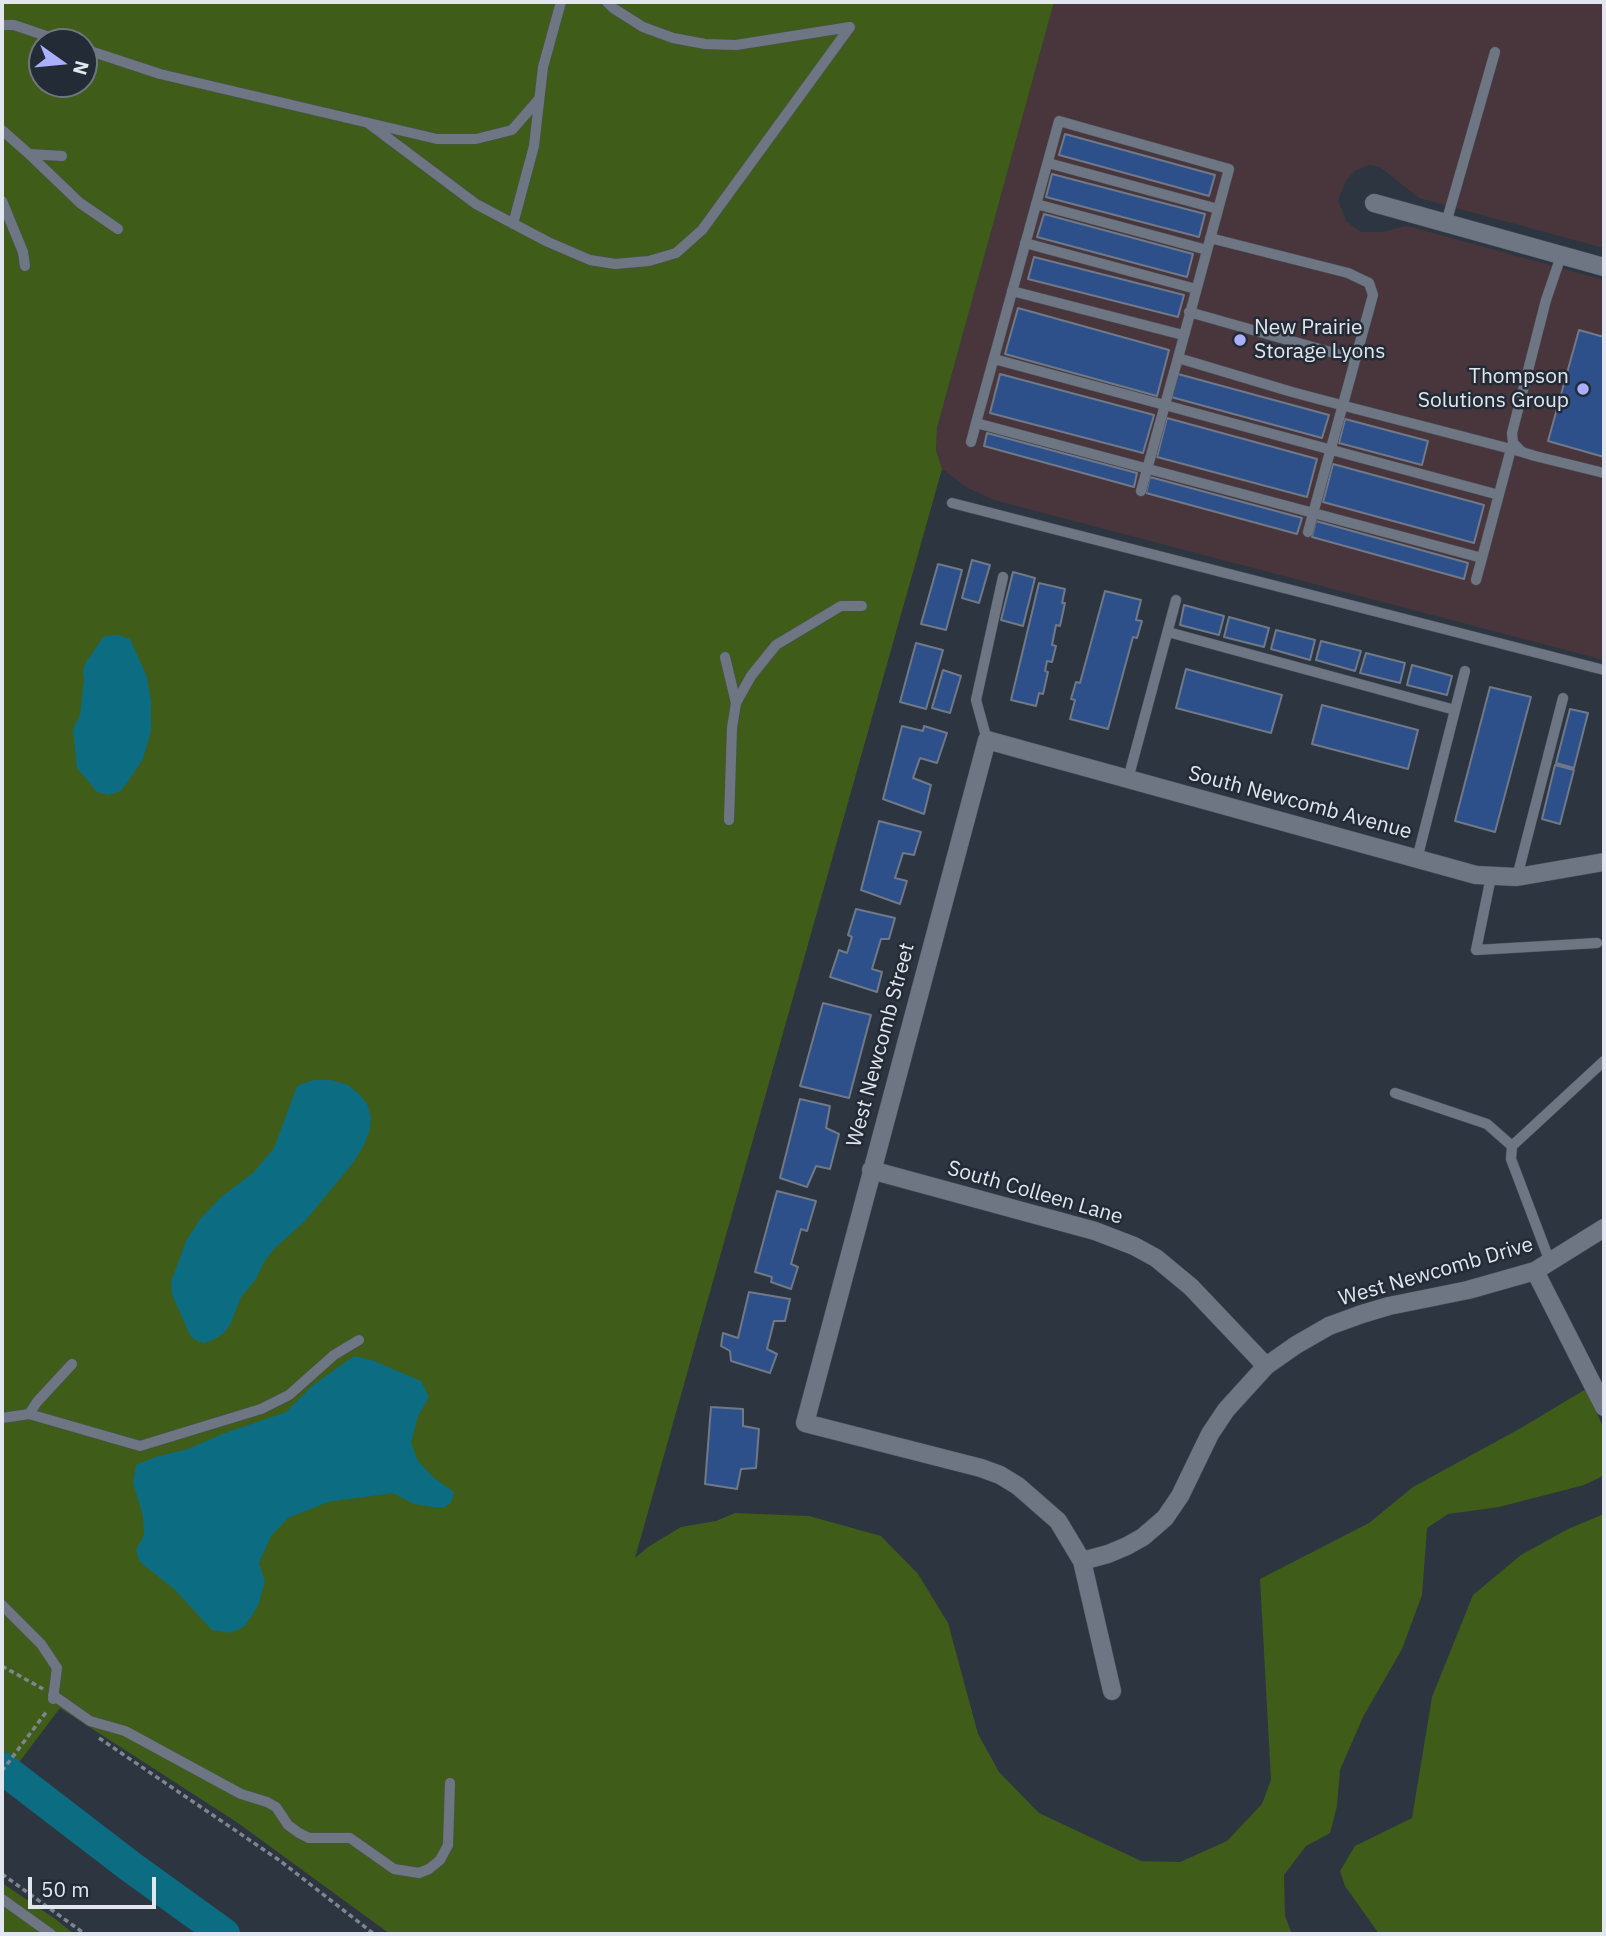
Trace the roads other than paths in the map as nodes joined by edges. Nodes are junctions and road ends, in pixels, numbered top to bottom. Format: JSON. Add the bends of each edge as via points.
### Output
{"nodes":[{"id":1,"x":561,"y":2,"type":"edge"},
{"id":2,"x":607,"y":2,"type":"edge"},
{"id":3,"x":2,"y":24,"type":"edge"},
{"id":4,"x":28,"y":30,"type":"edge"},
{"id":5,"x":1495,"y":52,"type":"dead end"},
{"id":6,"x":98,"y":54,"type":"edge"},
{"id":7,"x":539,"y":99,"type":"junction"},
{"id":8,"x":368,"y":124,"type":"junction"},
{"id":9,"x":2,"y":130,"type":"edge"},
{"id":10,"x":29,"y":154,"type":"junction"},
{"id":11,"x":62,"y":156,"type":"dead end"},
{"id":12,"x":1048,"y":163,"type":"junction"},
{"id":13,"x":2,"y":201,"type":"edge"},
{"id":14,"x":1374,"y":203,"type":"dead end"},
{"id":15,"x":1036,"y":204,"type":"junction"},
{"id":16,"x":1218,"y":209,"type":"junction"},
{"id":17,"x":1446,"y":223,"type":"junction"},
{"id":18,"x":513,"y":224,"type":"junction"},
{"id":19,"x":118,"y":229,"type":"dead end"},
{"id":20,"x":1210,"y":238,"type":"junction"},
{"id":21,"x":1025,"y":243,"type":"junction"},
{"id":22,"x":1207,"y":250,"type":"junction"},
{"id":23,"x":1561,"y":256,"type":"junction"},
{"id":24,"x":25,"y":266,"type":"dead end"},
{"id":25,"x":1604,"y":267,"type":"edge"},
{"id":26,"x":1196,"y":289,"type":"junction"},
{"id":27,"x":1012,"y":290,"type":"junction"},
{"id":28,"x":1189,"y":312,"type":"junction"},
{"id":29,"x":1183,"y":335,"type":"junction"},
{"id":30,"x":1178,"y":358,"type":"junction"},
{"id":31,"x":993,"y":359,"type":"junction"},
{"id":32,"x":1355,"y":359,"type":"junction"},
{"id":33,"x":1165,"y":405,"type":"junction"},
{"id":34,"x":1341,"y":405,"type":"junction"},
{"id":35,"x":976,"y":423,"type":"junction"},
{"id":36,"x":971,"y":442,"type":"dead end"},
{"id":37,"x":1329,"y":449,"type":"junction"},
{"id":38,"x":1511,"y":449,"type":"junction"},
{"id":39,"x":1522,"y":452,"type":"junction"},
{"id":40,"x":1147,"y":469,"type":"junction"},
{"id":41,"x":1604,"y":473,"type":"edge"},
{"id":42,"x":1141,"y":491,"type":"dead end"},
{"id":43,"x":1499,"y":495,"type":"junction"},
{"id":44,"x":952,"y":503,"type":"dead end"},
{"id":45,"x":1313,"y":513,"type":"junction"},
{"id":46,"x":1308,"y":532,"type":"dead end"},
{"id":47,"x":1482,"y":558,"type":"junction"},
{"id":48,"x":1003,"y":577,"type":"dead end"},
{"id":49,"x":1476,"y":580,"type":"dead end"},
{"id":50,"x":1176,"y":600,"type":"dead end"},
{"id":51,"x":862,"y":606,"type":"dead end"},
{"id":52,"x":1168,"y":632,"type":"junction"},
{"id":53,"x":725,"y":657,"type":"dead end"},
{"id":54,"x":1604,"y":670,"type":"edge"},
{"id":55,"x":1465,"y":671,"type":"dead end"},
{"id":56,"x":1563,"y":698,"type":"dead end"},
{"id":57,"x":736,"y":703,"type":"junction"},
{"id":58,"x":1455,"y":710,"type":"junction"},
{"id":59,"x":987,"y":740,"type":"junction"},
{"id":60,"x":1128,"y":779,"type":"junction"},
{"id":61,"x":729,"y":820,"type":"dead end"},
{"id":62,"x":1417,"y":859,"type":"junction"},
{"id":63,"x":1604,"y":862,"type":"edge"},
{"id":64,"x":1491,"y":877,"type":"junction"},
{"id":65,"x":1517,"y":877,"type":"junction"},
{"id":66,"x":1597,"y":943,"type":"dead end"},
{"id":67,"x":1604,"y":1061,"type":"edge"},
{"id":68,"x":1395,"y":1093,"type":"dead end"},
{"id":69,"x":1512,"y":1146,"type":"junction"},
{"id":70,"x":871,"y":1170,"type":"junction"},
{"id":71,"x":1604,"y":1228,"type":"edge"},
{"id":72,"x":1542,"y":1266,"type":"junction"},
{"id":73,"x":359,"y":1340,"type":"dead end"},
{"id":74,"x":72,"y":1364,"type":"dead end"},
{"id":75,"x":1266,"y":1366,"type":"junction"},
{"id":76,"x":1604,"y":1407,"type":"edge"},
{"id":77,"x":29,"y":1414,"type":"junction"},
{"id":78,"x":2,"y":1418,"type":"edge"},
{"id":79,"x":1082,"y":1561,"type":"junction"},
{"id":80,"x":2,"y":1605,"type":"edge"},
{"id":81,"x":1112,"y":1691,"type":"dead end"},
{"id":82,"x":450,"y":1783,"type":"dead end"},
{"id":83,"x":2,"y":1899,"type":"edge"},
{"id":84,"x":51,"y":1934,"type":"edge"}],
"edges":[{"from":1,"to":7,"type":"lane"},
{"from":2,"to":18,"type":"lane","via":[[643,27],[705,44],[736,45],[849,27],[702,230],[676,253],[615,264],[590,260]]},
{"from":3,"to":4,"type":"lane"},
{"from":5,"to":17,"type":"lane"},
{"from":6,"to":8,"type":"lane","via":[[160,75]]},
{"from":7,"to":8,"type":"lane","via":[[512,130],[476,139],[436,139]]},
{"from":7,"to":18,"type":"lane","via":[[534,146]]},
{"from":8,"to":18,"type":"lane","via":[[476,204]]},
{"from":9,"to":10,"type":"lane"},
{"from":10,"to":11,"type":"lane"},
{"from":10,"to":19,"type":"lane","via":[[80,202]]},
{"from":12,"to":15,"type":"lane"},
{"from":12,"to":16,"type":"lane"},
{"from":12,"to":16,"type":"lane","via":[[1059,121],[1229,169]]},
{"from":13,"to":24,"type":"lane"},
{"from":14,"to":17,"type":"street"},
{"from":15,"to":21,"type":"lane"},
{"from":15,"to":22,"type":"lane"},
{"from":16,"to":20,"type":"lane"},
{"from":17,"to":23,"type":"street"},
{"from":20,"to":22,"type":"lane"},
{"from":20,"to":32,"type":"lane","via":[[1348,273],[1369,283],[1373,295]]},
{"from":21,"to":26,"type":"lane"},
{"from":21,"to":27,"type":"lane"},
{"from":22,"to":26,"type":"lane"},
{"from":23,"to":25,"type":"street"},
{"from":23,"to":39,"type":"lane","via":[[1512,433],[1513,443]]},
{"from":26,"to":28,"type":"lane"},
{"from":27,"to":29,"type":"lane"},
{"from":27,"to":31,"type":"lane"},
{"from":28,"to":29,"type":"lane"},
{"from":28,"to":32,"type":"lane"},
{"from":29,"to":30,"type":"lane"},
{"from":30,"to":33,"type":"lane"},
{"from":30,"to":34,"type":"lane"},
{"from":31,"to":33,"type":"lane"},
{"from":31,"to":35,"type":"lane"},
{"from":32,"to":34,"type":"lane"},
{"from":33,"to":37,"type":"lane"},
{"from":33,"to":40,"type":"lane"},
{"from":34,"to":37,"type":"lane"},
{"from":34,"to":38,"type":"lane"},
{"from":35,"to":36,"type":"lane"},
{"from":35,"to":40,"type":"lane"},
{"from":37,"to":43,"type":"lane"},
{"from":37,"to":45,"type":"lane"},
{"from":38,"to":39,"type":"lane"},
{"from":38,"to":43,"type":"lane"},
{"from":39,"to":41,"type":"lane"},
{"from":40,"to":42,"type":"lane"},
{"from":40,"to":45,"type":"lane"},
{"from":43,"to":47,"type":"lane"},
{"from":44,"to":54,"type":"lane"},
{"from":45,"to":46,"type":"lane"},
{"from":45,"to":47,"type":"lane"},
{"from":47,"to":49,"type":"lane"},
{"from":48,"to":59,"type":"lane","via":[[976,700]]},
{"from":50,"to":52,"type":"lane"},
{"from":51,"to":57,"type":"lane","via":[[841,606],[776,645]]},
{"from":52,"to":58,"type":"lane"},
{"from":52,"to":60,"type":"lane"},
{"from":53,"to":57,"type":"lane"},
{"from":55,"to":58,"type":"lane"},
{"from":56,"to":65,"type":"lane"},
{"from":57,"to":61,"type":"lane"},
{"from":58,"to":62,"type":"lane"},
{"from":59,"to":60,"type":"street","name":"South Newcomb Avenue"},
{"from":59,"to":70,"type":"street","name":"West Newcomb Street"},
{"from":60,"to":62,"type":"street","name":"South Newcomb Avenue"},
{"from":62,"to":64,"type":"street","name":"South Newcomb Avenue"},
{"from":63,"to":65,"type":"street","name":"South Newcomb Avenue"},
{"from":64,"to":65,"type":"street","name":"South Newcomb Avenue"},
{"from":64,"to":66,"type":"lane","via":[[1476,950]]},
{"from":67,"to":69,"type":"lane"},
{"from":68,"to":69,"type":"lane","via":[[1487,1124]]},
{"from":69,"to":72,"type":"lane","via":[[1511,1159]]},
{"from":70,"to":75,"type":"street","name":"South Colleen Lane","via":[[1095,1231],[1134,1246],[1191,1287]]},
{"from":70,"to":79,"type":"street","name":"West Newcomb Street","via":[[805,1423],[1000,1475],[1058,1521]]},
{"from":71,"to":72,"type":"street","name":"West Newcomb Drive"},
{"from":72,"to":75,"type":"street","name":"West Newcomb Drive","via":[[1468,1290],[1362,1314],[1318,1332]]},
{"from":72,"to":76,"type":"street"},
{"from":73,"to":77,"type":"lane","via":[[334,1355],[289,1395],[261,1409],[140,1446]]},
{"from":74,"to":77,"type":"lane"},
{"from":75,"to":79,"type":"street","name":"West Newcomb Drive","via":[[1226,1410],[1164,1518],[1127,1546]]},
{"from":77,"to":78,"type":"lane"},
{"from":79,"to":81,"type":"street"},
{"from":80,"to":82,"type":"lane","via":[[41,1644],[57,1668],[53,1699],[90,1721],[125,1731],[241,1794],[267,1802],[288,1825],[309,1838],[349,1838],[394,1870],[419,1873],[440,1860],[448,1845]]},
{"from":83,"to":84,"type":"lane"}]}
